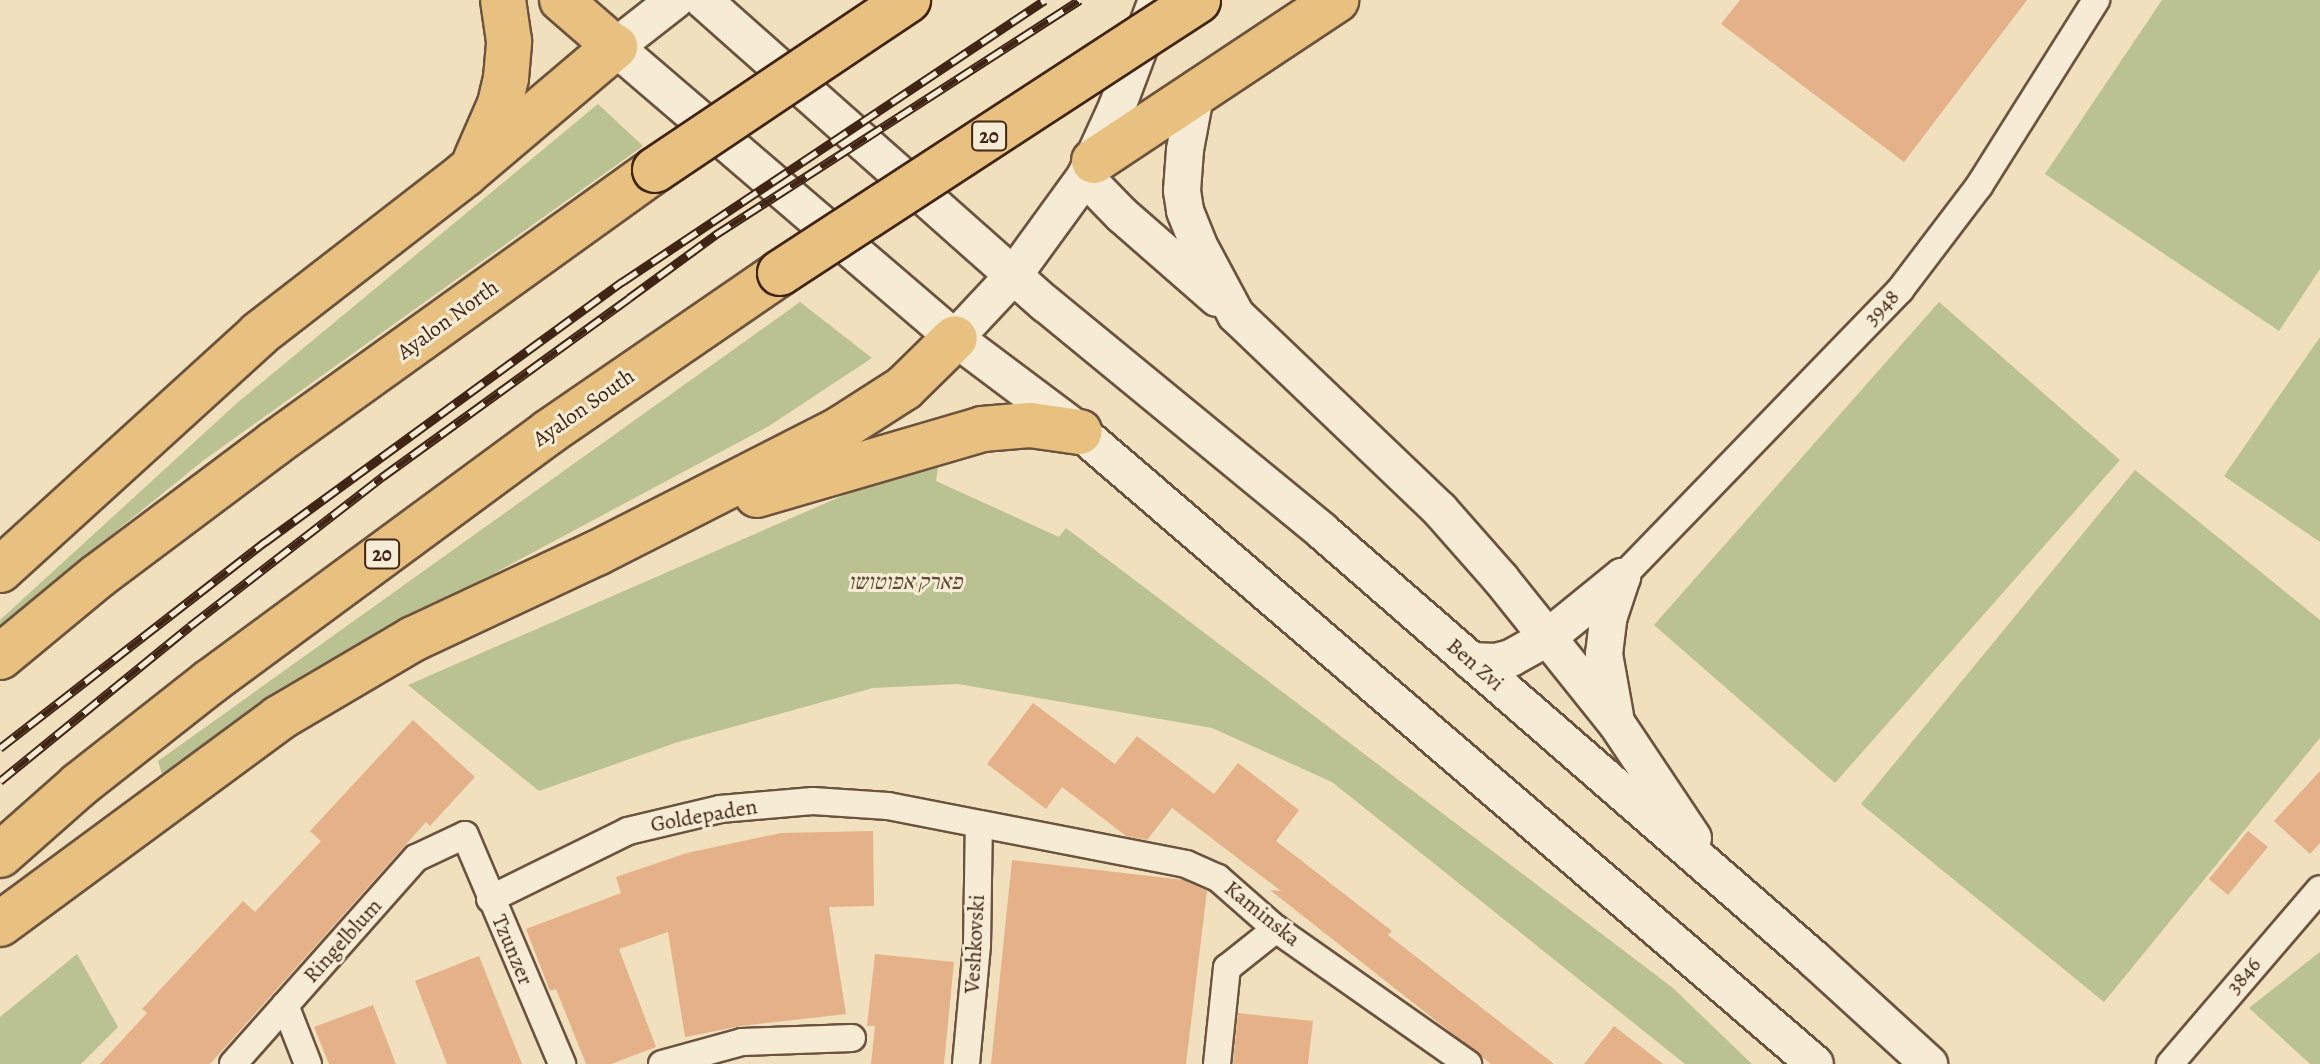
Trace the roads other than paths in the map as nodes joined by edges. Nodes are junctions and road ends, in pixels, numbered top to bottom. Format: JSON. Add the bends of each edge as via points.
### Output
{"nodes":[{"id":1,"x":503,"y":0,"type":"edge"},
{"id":2,"x":561,"y":0,"type":"edge"},
{"id":3,"x":675,"y":0,"type":"edge"},
{"id":4,"x":703,"y":0,"type":"edge"},
{"id":5,"x":908,"y":0,"type":"edge"},
{"id":6,"x":1157,"y":0,"type":"edge"},
{"id":7,"x":1198,"y":0,"type":"edge"},
{"id":8,"x":1336,"y":0,"type":"edge"},
{"id":9,"x":2096,"y":0,"type":"edge"},
{"id":10,"x":615,"y":47,"type":"junction"},
{"id":11,"x":1196,"y":91,"type":"junction"},
{"id":12,"x":1090,"y":169,"type":"junction"},
{"id":13,"x":465,"y":174,"type":"junction"},
{"id":14,"x":1013,"y":276,"type":"junction"},
{"id":15,"x":1236,"y":315,"type":"junction"},
{"id":16,"x":955,"y":338,"type":"junction"},
{"id":17,"x":1080,"y":432,"type":"junction"},
{"id":18,"x":597,"y":553,"type":"junction"},
{"id":19,"x":0,"y":570,"type":"edge"},
{"id":20,"x":1622,"y":577,"type":"junction"},
{"id":21,"x":1547,"y":638,"type":"junction"},
{"id":22,"x":0,"y":657,"type":"edge"},
{"id":23,"x":1471,"y":661,"type":"junction"},
{"id":24,"x":1617,"y":724,"type":"junction"},
{"id":25,"x":979,"y":824,"type":"junction"},
{"id":26,"x":465,"y":835,"type":"joint"},
{"id":27,"x":0,"y":855,"type":"edge"},
{"id":28,"x":1719,"y":876,"type":"junction"},
{"id":29,"x":2320,"y":889,"type":"edge"},
{"id":30,"x":490,"y":899,"type":"junction"},
{"id":31,"x":0,"y":924,"type":"edge"},
{"id":32,"x":1276,"y":929,"type":"junction"},
{"id":33,"x":285,"y":1005,"type":"junction"},
{"id":34,"x":852,"y":1038,"type":"dead end"},
{"id":35,"x":233,"y":1064,"type":"edge"},
{"id":36,"x":308,"y":1064,"type":"edge"},
{"id":37,"x":562,"y":1064,"type":"edge"},
{"id":38,"x":662,"y":1064,"type":"edge"},
{"id":39,"x":966,"y":1064,"type":"edge"},
{"id":40,"x":1217,"y":1064,"type":"edge"},
{"id":41,"x":1468,"y":1064,"type":"edge"},
{"id":42,"x":1815,"y":1064,"type":"edge"},
{"id":43,"x":1929,"y":1064,"type":"edge"},
{"id":44,"x":2170,"y":1064,"type":"edge"}],
"edges":[{"from":1,"to":13,"type":"highway","via":[[509,41],[500,104],[483,149]]},
{"from":2,"to":10,"type":"highway"},
{"from":3,"to":10,"type":"main road"},
{"from":4,"to":14,"type":"main road","name":"Ben Zvi"},
{"from":5,"to":22,"type":"highway","name":"Ayalon North","bridge":true,"via":[[655,170],[275,443]]},
{"from":6,"to":12,"type":"main road"},
{"from":7,"to":27,"type":"highway","name":"Ayalon South","number":"20","bridge":true,"via":[[780,273],[549,432],[210,682]]},
{"from":8,"to":11,"type":"highway"},
{"from":9,"to":20,"type":"street","name":"3948","via":[[1979,186],[1900,290]]},
{"from":10,"to":13,"type":"highway"},
{"from":10,"to":16,"type":"main road"},
{"from":11,"to":12,"type":"highway"},
{"from":11,"to":15,"type":"main road","via":[[1185,150],[1185,211]]},
{"from":12,"to":14,"type":"main road"},
{"from":12,"to":15,"type":"main road","via":[[1122,215]]},
{"from":13,"to":19,"type":"highway","via":[[259,334]]},
{"from":14,"to":16,"type":"main road"},
{"from":14,"to":23,"type":"main road","name":"Ben Zvi"},
{"from":15,"to":21,"type":"main road","via":[[1440,510]]},
{"from":16,"to":17,"type":"main road"},
{"from":16,"to":18,"type":"highway","via":[[904,388],[840,429]]},
{"from":17,"to":18,"type":"highway","via":[[1030,425],[982,429],[840,468]]},
{"from":17,"to":42,"type":"main road"},
{"from":18,"to":31,"type":"highway","via":[[413,639],[279,718]]},
{"from":20,"to":21,"type":"main road"},
{"from":20,"to":24,"type":"main road","via":[[1604,654]]},
{"from":21,"to":23,"type":"main road","via":[[1511,658]]},
{"from":21,"to":24,"type":"main road"},
{"from":23,"to":28,"type":"main road","name":"Ben Zvi"},
{"from":24,"to":28,"type":"main road"},
{"from":25,"to":30,"type":"street","name":"Goldepaden","via":[[888,806],[813,801],[720,809],[628,831]]},
{"from":25,"to":32,"type":"street","name":"Kaminska","via":[[1186,864],[1218,878]]},
{"from":25,"to":39,"type":"street","name":"Veshkovski","via":[[977,945]]},
{"from":26,"to":30,"type":"street","name":"Tzunzer"},
{"from":26,"to":33,"type":"street","name":"Ringelblum","via":[[416,858]]},
{"from":28,"to":43,"type":"main road","name":"Ben Zvi"},
{"from":29,"to":44,"type":"street","name":"3846"},
{"from":30,"to":37,"type":"street","name":"Tzunzer"},
{"from":32,"to":40,"type":"street","via":[[1227,968]]},
{"from":32,"to":41,"type":"street","name":"Kaminska"},
{"from":33,"to":35,"type":"street","name":"Ringelblum"},
{"from":33,"to":36,"type":"street"},
{"from":34,"to":38,"type":"street","via":[[742,1042]]}]}
